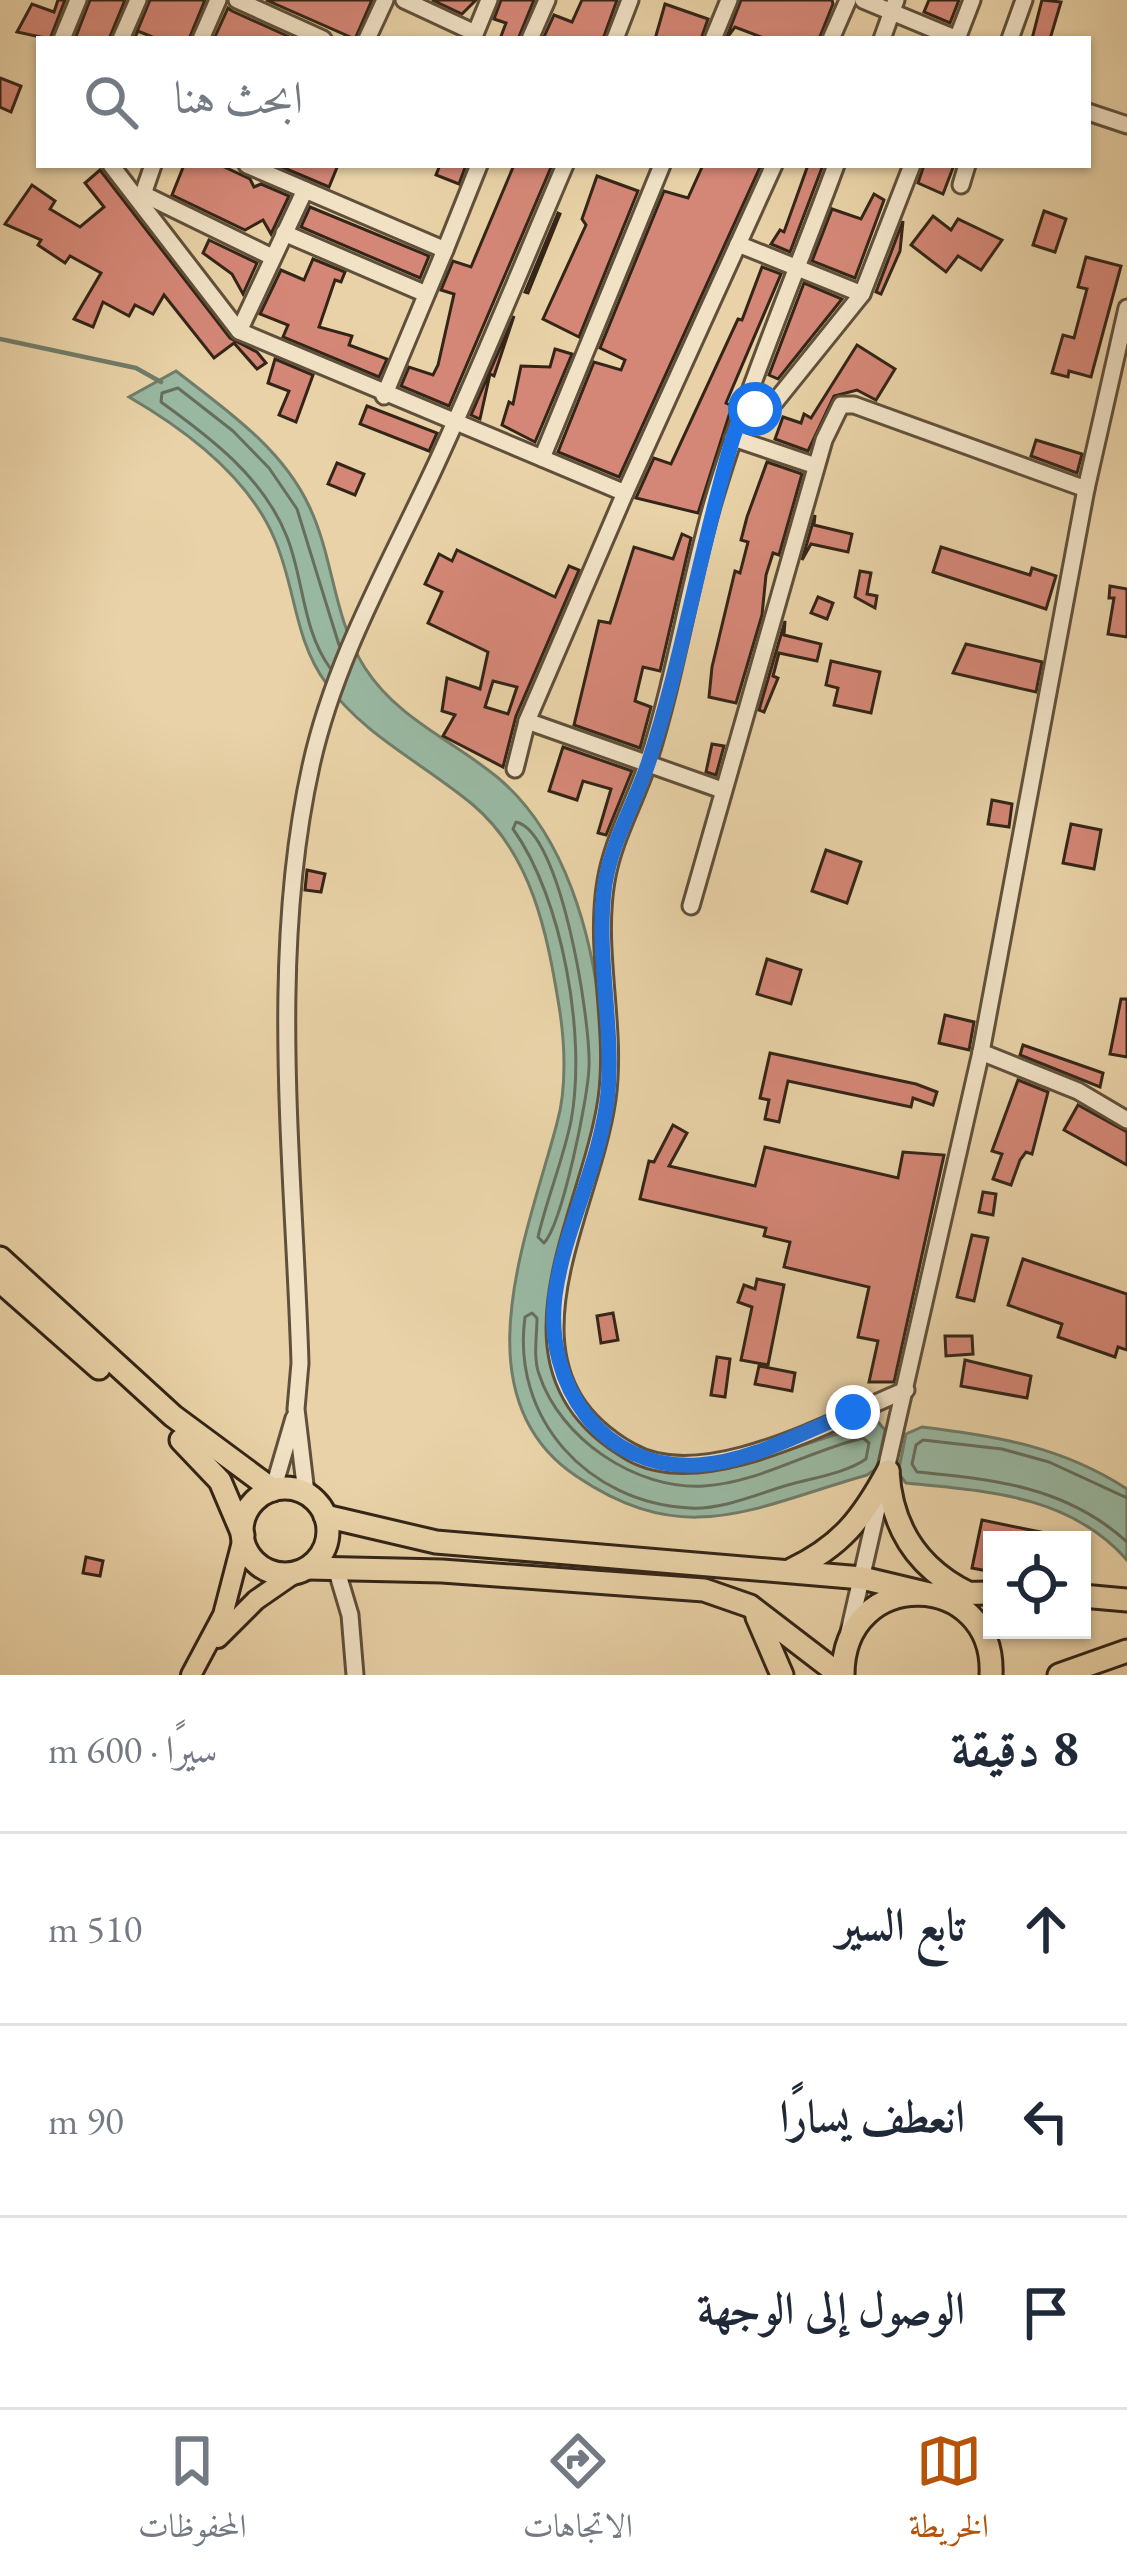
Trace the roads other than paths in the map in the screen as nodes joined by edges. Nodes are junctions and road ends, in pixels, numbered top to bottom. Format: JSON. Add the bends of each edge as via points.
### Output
{"nodes":[{"id":1,"x":78,"y":0,"type":"edge"},
{"id":2,"x":138,"y":0,"type":"edge"},
{"id":3,"x":218,"y":0,"type":"edge"},
{"id":4,"x":236,"y":0,"type":"edge"},
{"id":5,"x":385,"y":0,"type":"edge"},
{"id":6,"x":404,"y":0,"type":"edge"},
{"id":7,"x":489,"y":0,"type":"edge"},
{"id":8,"x":547,"y":0,"type":"edge"},
{"id":9,"x":630,"y":0,"type":"edge"},
{"id":10,"x":729,"y":0,"type":"edge"},
{"id":11,"x":848,"y":0,"type":"edge"},
{"id":12,"x":863,"y":0,"type":"edge"},
{"id":13,"x":972,"y":0,"type":"edge"},
{"id":14,"x":1024,"y":0,"type":"edge"},
{"id":15,"x":894,"y":6,"type":"edge"},
{"id":16,"x":291,"y":32,"type":"edge"},
{"id":17,"x":714,"y":35,"type":"edge"},
{"id":18,"x":63,"y":36,"type":"edge"},
{"id":19,"x":122,"y":36,"type":"edge"},
{"id":20,"x":202,"y":36,"type":"edge"},
{"id":21,"x":368,"y":36,"type":"edge"},
{"id":22,"x":474,"y":36,"type":"edge"},
{"id":23,"x":531,"y":36,"type":"edge"},
{"id":24,"x":616,"y":36,"type":"edge"},
{"id":25,"x":832,"y":36,"type":"edge"},
{"id":26,"x":883,"y":36,"type":"edge"},
{"id":27,"x":951,"y":36,"type":"edge"},
{"id":28,"x":958,"y":36,"type":"edge"},
{"id":29,"x":1011,"y":36,"type":"edge"},
{"id":30,"x":1091,"y":113,"type":"edge"},
{"id":31,"x":1127,"y":125,"type":"edge"},
{"id":32,"x":114,"y":168,"type":"edge"},
{"id":33,"x":152,"y":168,"type":"edge"},
{"id":34,"x":254,"y":168,"type":"edge"},
{"id":35,"x":478,"y":168,"type":"edge"},
{"id":36,"x":564,"y":168,"type":"edge"},
{"id":37,"x":661,"y":168,"type":"edge"},
{"id":38,"x":774,"y":168,"type":"edge"},
{"id":39,"x":835,"y":168,"type":"edge"},
{"id":40,"x":911,"y":168,"type":"edge"},
{"id":41,"x":967,"y":168,"type":"edge"},
{"id":42,"x":961,"y":185,"type":"dead end"},
{"id":43,"x":304,"y":190,"type":"junction"},
{"id":44,"x":141,"y":198,"type":"junction"},
{"id":45,"x":284,"y":233,"type":"junction"},
{"id":46,"x":738,"y":244,"type":"junction"},
{"id":47,"x":445,"y":250,"type":"junction"},
{"id":48,"x":272,"y":257,"type":"junction"},
{"id":49,"x":798,"y":269,"type":"junction"},
{"id":50,"x":426,"y":294,"type":"junction"},
{"id":51,"x":862,"y":294,"type":"junction"},
{"id":52,"x":1127,"y":308,"type":"edge"},
{"id":53,"x":239,"y":332,"type":"junction"},
{"id":54,"x":384,"y":396,"type":"junction"},
{"id":55,"x":744,"y":408,"type":"junction"},
{"id":56,"x":454,"y":425,"type":"junction"},
{"id":57,"x":733,"y":438,"type":"junction"},
{"id":58,"x":542,"y":458,"type":"junction"},
{"id":59,"x":816,"y":466,"type":"junction"},
{"id":60,"x":1086,"y":489,"type":"junction"},
{"id":61,"x":625,"y":493,"type":"junction"},
{"id":62,"x":527,"y":721,"type":"junction"},
{"id":63,"x":648,"y":763,"type":"junction"},
{"id":64,"x":515,"y":769,"type":"dead end"},
{"id":65,"x":722,"y":790,"type":"junction"},
{"id":66,"x":691,"y":906,"type":"dead end"},
{"id":67,"x":981,"y":1052,"type":"junction"},
{"id":68,"x":1127,"y":1120,"type":"edge"},
{"id":69,"x":0,"y":1258,"type":"edge"},
{"id":70,"x":0,"y":1281,"type":"edge"},
{"id":71,"x":906,"y":1390,"type":"junction"},
{"id":72,"x":296,"y":1409,"type":"junction"},
{"id":73,"x":888,"y":1471,"type":"junction"},
{"id":74,"x":273,"y":1490,"type":"junction"},
{"id":75,"x":306,"y":1493,"type":"junction"},
{"id":76,"x":326,"y":1516,"type":"junction"},
{"id":77,"x":243,"y":1537,"type":"junction"},
{"id":78,"x":336,"y":1568,"type":"junction"},
{"id":79,"x":302,"y":1571,"type":"junction"},
{"id":80,"x":785,"y":1573,"type":"junction"},
{"id":81,"x":862,"y":1578,"type":"junction"},
{"id":82,"x":983,"y":1593,"type":"edge"},
{"id":83,"x":929,"y":1594,"type":"junction"},
{"id":84,"x":969,"y":1594,"type":"junction"},
{"id":85,"x":1091,"y":1597,"type":"edge"},
{"id":86,"x":1127,"y":1600,"type":"edge"},
{"id":87,"x":750,"y":1606,"type":"junction"},
{"id":88,"x":846,"y":1644,"type":"junction"},
{"id":89,"x":206,"y":1649,"type":"junction"},
{"id":90,"x":1127,"y":1651,"type":"edge"},
{"id":91,"x":191,"y":1675,"type":"edge"},
{"id":92,"x":356,"y":1675,"type":"edge"},
{"id":93,"x":782,"y":1675,"type":"edge"},
{"id":94,"x":841,"y":1675,"type":"edge"},
{"id":95,"x":991,"y":1675,"type":"edge"},
{"id":96,"x":1059,"y":1675,"type":"edge"}],
"edges":[{"from":1,"to":18,"type":"street"},
{"from":2,"to":19,"type":"street"},
{"from":3,"to":20,"type":"street"},
{"from":4,"to":16,"type":"street"},
{"from":5,"to":21,"type":"street"},
{"from":6,"to":22,"type":"street"},
{"from":7,"to":22,"type":"street"},
{"from":8,"to":23,"type":"street"},
{"from":9,"to":24,"type":"street"},
{"from":10,"to":17,"type":"street"},
{"from":11,"to":25,"type":"street"},
{"from":12,"to":15,"type":"street"},
{"from":13,"to":28,"type":"street"},
{"from":14,"to":29,"type":"street"},
{"from":15,"to":26,"type":"street"},
{"from":15,"to":27,"type":"street"},
{"from":30,"to":31,"type":"street"},
{"from":32,"to":44,"type":"street"},
{"from":33,"to":44,"type":"street"},
{"from":34,"to":43,"type":"street"},
{"from":35,"to":47,"type":"street"},
{"from":36,"to":56,"type":"street"},
{"from":37,"to":58,"type":"street"},
{"from":38,"to":46,"type":"street"},
{"from":39,"to":49,"type":"street"},
{"from":40,"to":51,"type":"street"},
{"from":41,"to":42,"type":"street"},
{"from":43,"to":45,"type":"street"},
{"from":43,"to":47,"type":"street"},
{"from":44,"to":48,"type":"street"},
{"from":44,"to":53,"type":"street"},
{"from":45,"to":48,"type":"street"},
{"from":45,"to":50,"type":"street"},
{"from":46,"to":49,"type":"street"},
{"from":46,"to":61,"type":"street"},
{"from":47,"to":50,"type":"street"},
{"from":48,"to":53,"type":"street"},
{"from":49,"to":51,"type":"street"},
{"from":49,"to":55,"type":"street"},
{"from":50,"to":54,"type":"street"},
{"from":51,"to":55,"type":"street","via":[[775,402]]},
{"from":52,"to":60,"type":"street"},
{"from":53,"to":54,"type":"street"},
{"from":54,"to":56,"type":"street"},
{"from":55,"to":57,"type":"street"},
{"from":56,"to":58,"type":"street"},
{"from":56,"to":72,"type":"street","via":[[354,633],[325,710],[298,826],[290,945]]},
{"from":57,"to":59,"type":"street"},
{"from":57,"to":63,"type":"street"},
{"from":58,"to":61,"type":"street"},
{"from":59,"to":60,"type":"street","via":[[835,415],[848,404]]},
{"from":59,"to":65,"type":"street"},
{"from":60,"to":67,"type":"street"},
{"from":61,"to":62,"type":"street"},
{"from":62,"to":63,"type":"street"},
{"from":62,"to":64,"type":"street"},
{"from":63,"to":65,"type":"street"},
{"from":63,"to":71,"type":"street","via":[[605,884],[608,1091],[556,1293],[558,1370],[586,1417],[616,1442],[677,1465],[774,1445]]},
{"from":65,"to":66,"type":"street"},
{"from":67,"to":68,"type":"street","via":[[1078,1090]]},
{"from":67,"to":71,"type":"street"},
{"from":69,"to":74,"type":"highway","via":[[172,1416]]},
{"from":70,"to":77,"type":"highway","via":[[201,1458]]},
{"from":71,"to":73,"type":"street"},
{"from":72,"to":74,"type":"street"},
{"from":72,"to":75,"type":"street"},
{"from":73,"to":80,"type":"highway","via":[[842,1542]]},
{"from":73,"to":81,"type":"street"},
{"from":73,"to":84,"type":"highway","via":[[909,1545],[935,1574]]},
{"from":74,"to":75,"type":"highway"},
{"from":74,"to":77,"type":"highway","via":[[251,1506]]},
{"from":75,"to":76,"type":"highway"},
{"from":76,"to":79,"type":"highway","via":[[326,1545]]},
{"from":76,"to":80,"type":"highway","via":[[436,1542]]},
{"from":77,"to":79,"type":"highway","via":[[256,1563],[281,1574]]},
{"from":77,"to":89,"type":"main road","via":[[236,1580]]},
{"from":78,"to":79,"type":"highway"},
{"from":78,"to":87,"type":"highway","via":[[688,1589]]},
{"from":78,"to":92,"type":"street"},
{"from":79,"to":89,"type":"main road","via":[[256,1600]]},
{"from":80,"to":81,"type":"highway"},
{"from":81,"to":83,"type":"highway"},
{"from":81,"to":88,"type":"street"},
{"from":82,"to":84,"type":"highway"},
{"from":83,"to":84,"type":"highway"},
{"from":83,"to":88,"type":"highway","via":[[878,1604]]},
{"from":83,"to":95,"type":"highway","via":[[949,1600],[980,1628]]},
{"from":85,"to":86,"type":"highway"},
{"from":87,"to":93,"type":"highway"},
{"from":87,"to":94,"type":"highway"},
{"from":88,"to":94,"type":"highway"},
{"from":89,"to":91,"type":"main road"},
{"from":90,"to":96,"type":"highway"}]}
